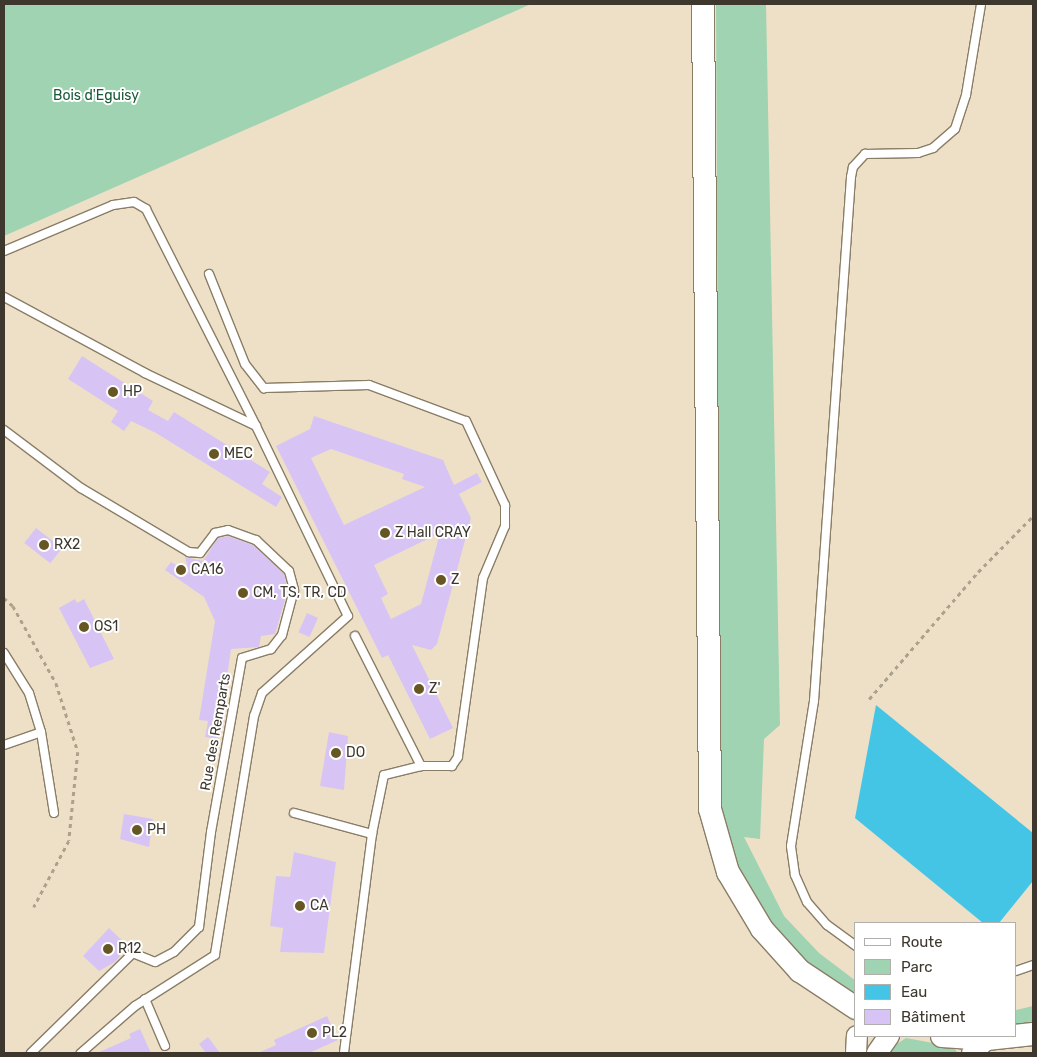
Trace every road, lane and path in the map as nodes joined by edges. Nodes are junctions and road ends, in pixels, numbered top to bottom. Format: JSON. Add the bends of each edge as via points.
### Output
{"nodes":[{"id":1,"x":703,"y":4,"type":"edge"},
{"id":2,"x":981,"y":4,"type":"edge"},
{"id":3,"x":4,"y":251,"type":"edge"},
{"id":4,"x":209,"y":274,"type":"dead end"},
{"id":5,"x":4,"y":297,"type":"edge"},
{"id":6,"x":256,"y":426,"type":"junction"},
{"id":7,"x":4,"y":430,"type":"edge"},
{"id":8,"x":1033,"y":516,"type":"edge"},
{"id":9,"x":355,"y":636,"type":"dead end"},
{"id":10,"x":4,"y":653,"type":"edge"},
{"id":11,"x":869,"y":699,"type":"dead end"},
{"id":12,"x":41,"y":732,"type":"junction"},
{"id":13,"x":4,"y":745,"type":"edge"},
{"id":14,"x":421,"y":766,"type":"junction"},
{"id":15,"x":54,"y":813,"type":"dead end"},
{"id":16,"x":294,"y":813,"type":"dead end"},
{"id":17,"x":372,"y":834,"type":"junction"},
{"id":18,"x":854,"y":945,"type":"edge"},
{"id":19,"x":1033,"y":965,"type":"edge"},
{"id":20,"x":1017,"y":971,"type":"edge"},
{"id":21,"x":145,"y":999,"type":"junction"},
{"id":22,"x":854,"y":1007,"type":"edge"},
{"id":23,"x":1033,"y":1034,"type":"edge"},
{"id":24,"x":857,"y":1037,"type":"edge"},
{"id":25,"x":870,"y":1037,"type":"edge"},
{"id":26,"x":888,"y":1037,"type":"edge"},
{"id":27,"x":945,"y":1037,"type":"edge"},
{"id":28,"x":164,"y":1046,"type":"dead end"},
{"id":29,"x":983,"y":1049,"type":"edge"},
{"id":30,"x":31,"y":1053,"type":"edge"},
{"id":31,"x":81,"y":1053,"type":"edge"},
{"id":32,"x":344,"y":1053,"type":"edge"},
{"id":33,"x":856,"y":1053,"type":"edge"},
{"id":34,"x":868,"y":1053,"type":"edge"},
{"id":35,"x":877,"y":1053,"type":"edge"}],
"edges":[{"from":1,"to":22,"type":"main road","via":[[710,809],[728,872],[762,929],[800,971]]},
{"from":2,"to":18,"type":"lane","via":[[966,95],[954,129],[934,148],[918,153],[865,154],[853,167],[851,177],[814,702],[791,846],[795,875],[807,902],[827,926]]},
{"from":3,"to":6,"type":"lane","via":[[113,205],[134,202],[146,210]]},
{"from":4,"to":14,"type":"lane","via":[[245,364],[264,388],[369,385],[466,421],[484,452],[505,505],[505,526],[483,578],[458,757],[452,766]]},
{"from":5,"to":6,"type":"lane","via":[[145,373]]},
{"from":6,"to":21,"type":"lane","via":[[348,616],[259,701],[215,955]]},
{"from":7,"to":30,"type":"lane","name":"Rue des Remparts","via":[[81,488],[188,552],[200,553],[215,534],[228,530],[256,540],[289,571],[294,590],[282,635],[271,649],[242,658],[216,802],[199,927],[174,952],[155,962],[132,953]]},
{"from":8,"to":11,"type":"path","via":[[978,572]]},
{"from":9,"to":14,"type":"lane"},
{"from":10,"to":12,"type":"lane","via":[[29,693]]},
{"from":12,"to":13,"type":"lane"},
{"from":12,"to":15,"type":"lane"},
{"from":14,"to":17,"type":"lane","via":[[384,775]]},
{"from":16,"to":17,"type":"lane"},
{"from":17,"to":32,"type":"lane"},
{"from":19,"to":20,"type":"lane"},
{"from":21,"to":28,"type":"lane"},
{"from":21,"to":31,"type":"lane"},
{"from":23,"to":29,"type":"main road"},
{"from":24,"to":33,"type":"street"},
{"from":25,"to":34,"type":"street"},
{"from":26,"to":35,"type":"street"},
{"from":27,"to":29,"type":"main road"}]}
